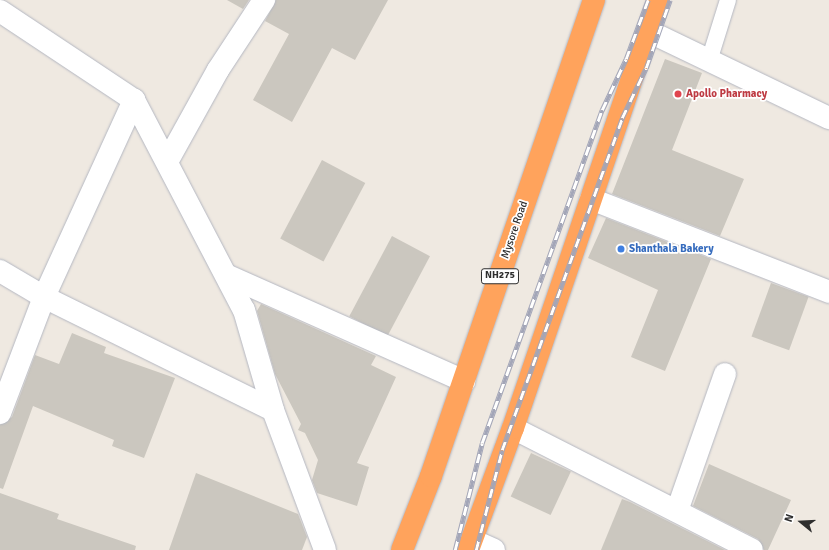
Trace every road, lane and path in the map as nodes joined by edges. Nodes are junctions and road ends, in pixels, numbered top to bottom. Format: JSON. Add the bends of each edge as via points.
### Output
{"nodes":[{"id":1,"x":264,"y":0,"type":"edge"},
{"id":2,"x":594,"y":0,"type":"edge"},
{"id":3,"x":659,"y":0,"type":"edge"},
{"id":4,"x":728,"y":0,"type":"edge"},
{"id":5,"x":0,"y":11,"type":"edge"},
{"id":6,"x":648,"y":31,"type":"junction"},
{"id":7,"x":710,"y":61,"type":"junction"},
{"id":8,"x":134,"y":100,"type":"junction"},
{"id":9,"x":829,"y":118,"type":"edge"},
{"id":10,"x":167,"y":162,"type":"junction"},
{"id":11,"x":591,"y":199,"type":"junction"},
{"id":12,"x":0,"y":271,"type":"edge"},
{"id":13,"x":226,"y":275,"type":"junction"},
{"id":14,"x":829,"y":292,"type":"edge"},
{"id":15,"x":44,"y":297,"type":"junction"},
{"id":16,"x":725,"y":374,"type":"dead end"},
{"id":17,"x":464,"y":381,"type":"junction"},
{"id":18,"x":274,"y":410,"type":"junction"},
{"id":19,"x":0,"y":413,"type":"edge"},
{"id":20,"x":514,"y":428,"type":"junction"},
{"id":21,"x":677,"y":512,"type":"junction"},
{"id":22,"x":470,"y":545,"type":"edge"},
{"id":23,"x":742,"y":548,"type":"edge"},
{"id":24,"x":325,"y":550,"type":"edge"},
{"id":25,"x":402,"y":550,"type":"edge"},
{"id":26,"x":494,"y":550,"type":"edge"}],
"edges":[{"from":1,"to":10,"type":"street","via":[[218,70]]},
{"from":2,"to":17,"type":"highway","name":"Mysore Road","number":"NH275"},
{"from":3,"to":6,"type":"highway"},
{"from":4,"to":7,"type":"lane"},
{"from":5,"to":8,"type":"street"},
{"from":6,"to":7,"type":"street"},
{"from":6,"to":11,"type":"highway"},
{"from":7,"to":9,"type":"street"},
{"from":8,"to":10,"type":"street"},
{"from":8,"to":15,"type":"street"},
{"from":10,"to":13,"type":"street"},
{"from":11,"to":14,"type":"street"},
{"from":11,"to":20,"type":"highway"},
{"from":12,"to":15,"type":"street"},
{"from":13,"to":17,"type":"street"},
{"from":13,"to":18,"type":"street","via":[[244,310]]},
{"from":15,"to":18,"type":"street"},
{"from":15,"to":19,"type":"street"},
{"from":16,"to":21,"type":"street"},
{"from":17,"to":25,"type":"highway","name":"Mysore Road","number":"NH275"},
{"from":18,"to":24,"type":"street"},
{"from":20,"to":21,"type":"street"},
{"from":20,"to":22,"type":"highway"},
{"from":21,"to":23,"type":"street"},
{"from":22,"to":26,"type":"street"}]}
